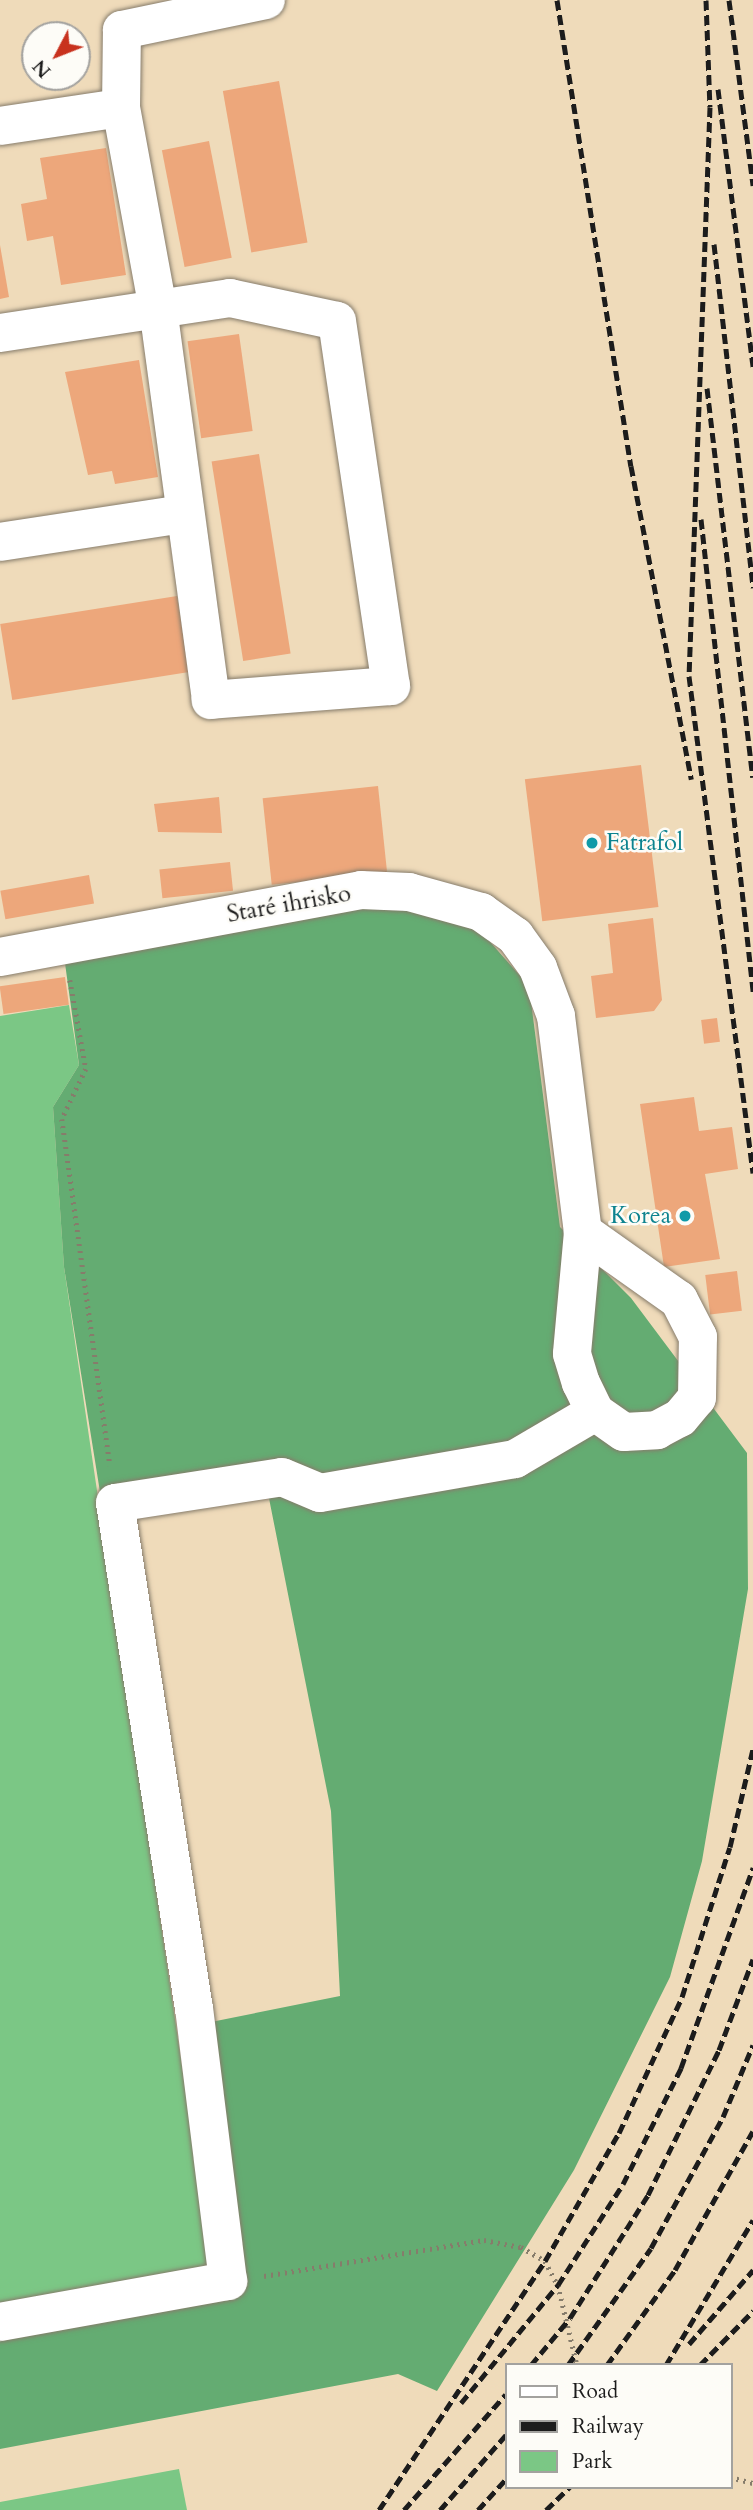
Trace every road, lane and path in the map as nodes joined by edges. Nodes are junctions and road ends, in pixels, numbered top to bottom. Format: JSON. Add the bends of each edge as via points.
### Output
{"nodes":[{"id":1,"x":266,"y":0,"type":"edge"},
{"id":2,"x":148,"y":12,"type":"edge"},
{"id":3,"x":121,"y":108,"type":"junction"},
{"id":4,"x":0,"y":126,"type":"edge"},
{"id":5,"x":158,"y":309,"type":"junction"},
{"id":6,"x":0,"y":333,"type":"edge"},
{"id":7,"x":184,"y":514,"type":"junction"},
{"id":8,"x":0,"y":542,"type":"edge"},
{"id":9,"x":64,"y":945,"type":"junction"},
{"id":10,"x":0,"y":957,"type":"edge"},
{"id":11,"x":583,"y":1232,"type":"junction"},
{"id":12,"x":595,"y":1412,"type":"junction"},
{"id":13,"x":115,"y":1503,"type":"junction"},
{"id":14,"x":228,"y":2281,"type":"junction"},
{"id":15,"x":0,"y":2322,"type":"edge"},
{"id":16,"x":577,"y":2363,"type":"edge"},
{"id":17,"x":732,"y":2478,"type":"edge"},
{"id":18,"x":753,"y":2483,"type":"edge"}],
"edges":[{"from":1,"to":2,"type":"street"},
{"from":2,"to":3,"type":"street","via":[[122,30]]},
{"from":3,"to":4,"type":"street"},
{"from":3,"to":5,"type":"street"},
{"from":5,"to":6,"type":"street"},
{"from":5,"to":7,"type":"street"},
{"from":5,"to":7,"type":"street","via":[[230,298],[337,321],[391,686],[211,700]]},
{"from":7,"to":8,"type":"street"},
{"from":9,"to":10,"type":"street","name":"Staré ihrisko"},
{"from":9,"to":11,"type":"street","name":"Staré ihrisko","via":[[361,890],[409,892],[481,912],[514,936],[538,968],[556,1016]]},
{"from":9,"to":13,"type":"path","via":[[86,1069],[62,1119]]},
{"from":11,"to":12,"type":"street","name":"Staré ihrisko","via":[[572,1354]]},
{"from":11,"to":12,"type":"street","via":[[679,1300],[698,1337],[701,1365],[696,1398],[680,1418],[657,1430],[624,1432]]},
{"from":12,"to":13,"type":"street","via":[[515,1459],[320,1493],[282,1477]]},
{"from":13,"to":14,"type":"street","via":[[194,2009]]},
{"from":14,"to":15,"type":"street"},
{"from":14,"to":16,"type":"path","via":[[484,2240],[521,2247],[545,2261],[558,2285]]},
{"from":17,"to":18,"type":"path"}]}
